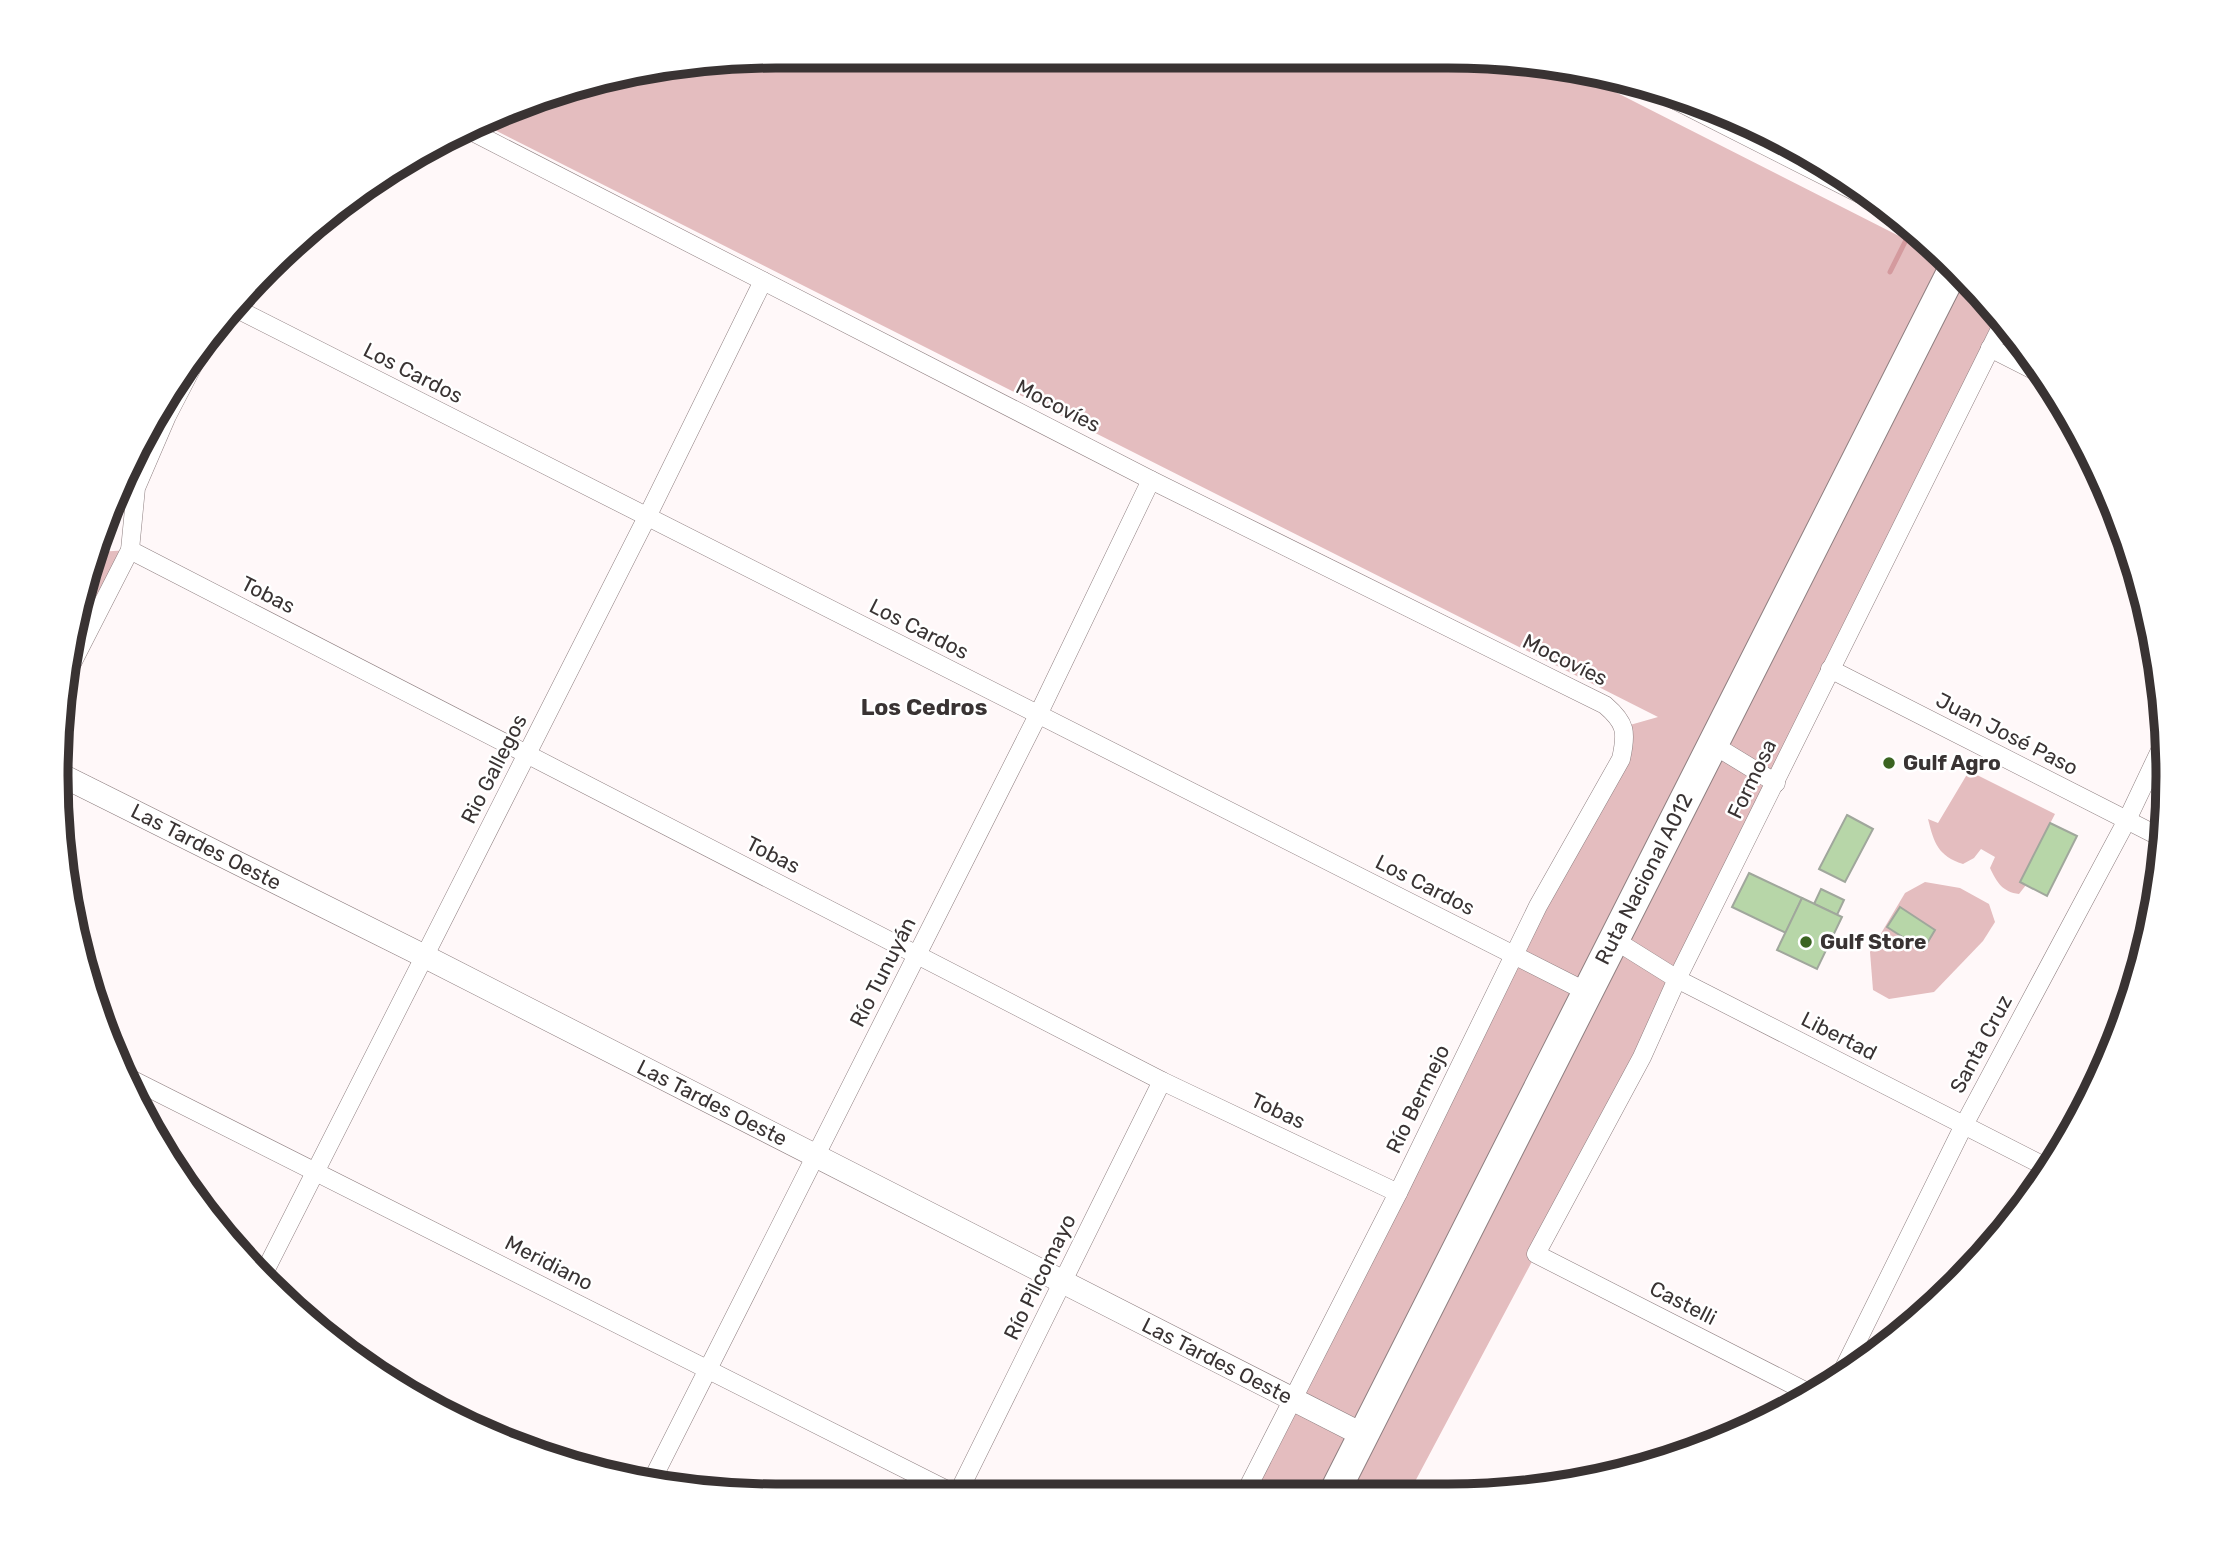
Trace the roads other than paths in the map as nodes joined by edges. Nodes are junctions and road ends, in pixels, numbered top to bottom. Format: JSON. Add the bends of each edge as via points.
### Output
{"nodes":[{"id":1,"x":1723,"y":124,"type":"edge"},
{"id":2,"x":478,"y":134,"type":"edge"},
{"id":3,"x":1812,"y":169,"type":"edge"},
{"id":4,"x":1949,"y":277,"type":"edge"},
{"id":5,"x":762,"y":281,"type":"junction"},
{"id":6,"x":242,"y":312,"type":"edge"},
{"id":7,"x":1998,"y":332,"type":"edge"},
{"id":8,"x":1990,"y":348,"type":"junction"},
{"id":9,"x":2023,"y":365,"type":"edge"},
{"id":10,"x":168,"y":415,"type":"edge"},
{"id":11,"x":1151,"y":480,"type":"junction"},
{"id":12,"x":647,"y":517,"type":"junction"},
{"id":13,"x":130,"y":550,"type":"junction"},
{"id":14,"x":80,"y":647,"type":"edge"},
{"id":15,"x":1830,"y":669,"type":"junction"},
{"id":16,"x":1038,"y":715,"type":"junction"},
{"id":17,"x":1623,"y":727,"type":"joint"},
{"id":18,"x":1712,"y":744,"type":"junction"},
{"id":19,"x":527,"y":754,"type":"junction"},
{"id":20,"x":2155,"y":760,"type":"edge"},
{"id":21,"x":68,"y":779,"type":"edge"},
{"id":22,"x":1776,"y":783,"type":"junction"},
{"id":23,"x":2127,"y":820,"type":"junction"},
{"id":24,"x":2153,"y":833,"type":"edge"},
{"id":25,"x":1613,"y":939,"type":"junction"},
{"id":26,"x":917,"y":955,"type":"junction"},
{"id":27,"x":1514,"y":955,"type":"junction"},
{"id":28,"x":424,"y":956,"type":"junction"},
{"id":29,"x":1677,"y":979,"type":"junction"},
{"id":30,"x":1587,"y":992,"type":"junction"},
{"id":31,"x":137,"y":1081,"type":"edge"},
{"id":32,"x":1162,"y":1081,"type":"junction"},
{"id":33,"x":1964,"y":1125,"type":"junction"},
{"id":34,"x":816,"y":1157,"type":"junction"},
{"id":35,"x":2039,"y":1164,"type":"edge"},
{"id":36,"x":316,"y":1170,"type":"junction"},
{"id":37,"x":1398,"y":1193,"type":"junction"},
{"id":38,"x":1536,"y":1254,"type":"joint"},
{"id":39,"x":267,"y":1267,"type":"edge"},
{"id":40,"x":1062,"y":1282,"type":"junction"},
{"id":41,"x":1849,"y":1359,"type":"edge"},
{"id":42,"x":708,"y":1369,"type":"junction"},
{"id":43,"x":1802,"y":1389,"type":"edge"},
{"id":44,"x":1292,"y":1400,"type":"junction"},
{"id":45,"x":1363,"y":1435,"type":"junction"},
{"id":46,"x":656,"y":1473,"type":"edge"},
{"id":47,"x":938,"y":1484,"type":"edge"},
{"id":48,"x":961,"y":1484,"type":"edge"},
{"id":49,"x":1250,"y":1484,"type":"edge"},
{"id":50,"x":1338,"y":1484,"type":"edge"}],
"edges":[{"from":1,"to":3,"type":"street"},
{"from":2,"to":5,"type":"street","name":"Mocovíes"},
{"from":4,"to":18,"type":"highway","name":"Ruta Nacional A012"},
{"from":5,"to":11,"type":"street","name":"Mocovíes"},
{"from":5,"to":12,"type":"street","name":"Rio Gallegos"},
{"from":6,"to":12,"type":"street","name":"Los Cardos"},
{"from":7,"to":8,"type":"street","name":"Formosa"},
{"from":8,"to":9,"type":"street"},
{"from":8,"to":15,"type":"street","name":"Formosa"},
{"from":10,"to":13,"type":"street","via":[[136,488]]},
{"from":11,"to":16,"type":"street","name":"Río Tunuyán"},
{"from":11,"to":17,"type":"street","name":"Mocovíes","via":[[1605,705]]},
{"from":12,"to":16,"type":"street","name":"Los Cardos"},
{"from":12,"to":19,"type":"street","name":"Rio Gallegos"},
{"from":13,"to":14,"type":"street"},
{"from":13,"to":19,"type":"street","name":"Tobas"},
{"from":15,"to":22,"type":"street","name":"Formosa"},
{"from":15,"to":23,"type":"street","name":"Juan José Paso"},
{"from":16,"to":26,"type":"street","name":"Río Tunuyán"},
{"from":16,"to":27,"type":"street","name":"Los Cardos"},
{"from":17,"to":27,"type":"street","name":"Río Bermejo","via":[[1621,759]]},
{"from":18,"to":22,"type":"street"},
{"from":18,"to":25,"type":"highway","name":"Ruta Nacional A012"},
{"from":19,"to":26,"type":"street","name":"Tobas"},
{"from":19,"to":28,"type":"street","name":"Rio Gallegos"},
{"from":20,"to":23,"type":"street","name":"Santa Cruz"},
{"from":21,"to":28,"type":"street","name":"Las Tardes Oeste"},
{"from":22,"to":29,"type":"street","name":"Formosa"},
{"from":23,"to":24,"type":"street","name":"Juan José Paso"},
{"from":23,"to":33,"type":"street","name":"Santa Cruz"},
{"from":25,"to":29,"type":"street","name":"Libertad"},
{"from":25,"to":30,"type":"highway","name":"Ruta Nacional A012"},
{"from":26,"to":32,"type":"street","name":"Tobas"},
{"from":26,"to":34,"type":"street","name":"Río Tunuyán"},
{"from":27,"to":30,"type":"street","name":"Los Cardos"},
{"from":27,"to":37,"type":"street","name":"Río Bermejo"},
{"from":28,"to":34,"type":"street","name":"Las Tardes Oeste"},
{"from":28,"to":36,"type":"street","name":"Rio Gallegos"},
{"from":29,"to":33,"type":"street","name":"Libertad"},
{"from":29,"to":38,"type":"street","name":"Formosa","via":[[1642,1057]]},
{"from":30,"to":45,"type":"highway","name":"Ruta Nacional A012"},
{"from":31,"to":36,"type":"street","name":"Meridiano"},
{"from":32,"to":37,"type":"street","name":"Tobas"},
{"from":32,"to":40,"type":"street","name":"Río Pilcomayo"},
{"from":33,"to":35,"type":"street","name":"Libertad"},
{"from":33,"to":41,"type":"street","name":"Santa Cruz"},
{"from":34,"to":40,"type":"street","name":"Las Tardes Oeste"},
{"from":34,"to":42,"type":"street","name":"Río Tunuyán"},
{"from":36,"to":39,"type":"street","name":"Rio Gallegos"},
{"from":36,"to":42,"type":"street","name":"Meridiano"},
{"from":37,"to":44,"type":"street","name":"Río Bermejo"},
{"from":38,"to":43,"type":"street","name":"Castelli"},
{"from":40,"to":44,"type":"street","name":"Las Tardes Oeste"},
{"from":40,"to":48,"type":"street","name":"Río Pilcomayo"},
{"from":42,"to":46,"type":"street","name":"Río Tunuyán"},
{"from":42,"to":47,"type":"street","name":"Meridiano"},
{"from":44,"to":45,"type":"street","name":"Las Tardes Oeste"},
{"from":44,"to":49,"type":"street","name":"Río Bermejo"},
{"from":45,"to":50,"type":"highway","name":"Ruta Nacional A012"}]}
